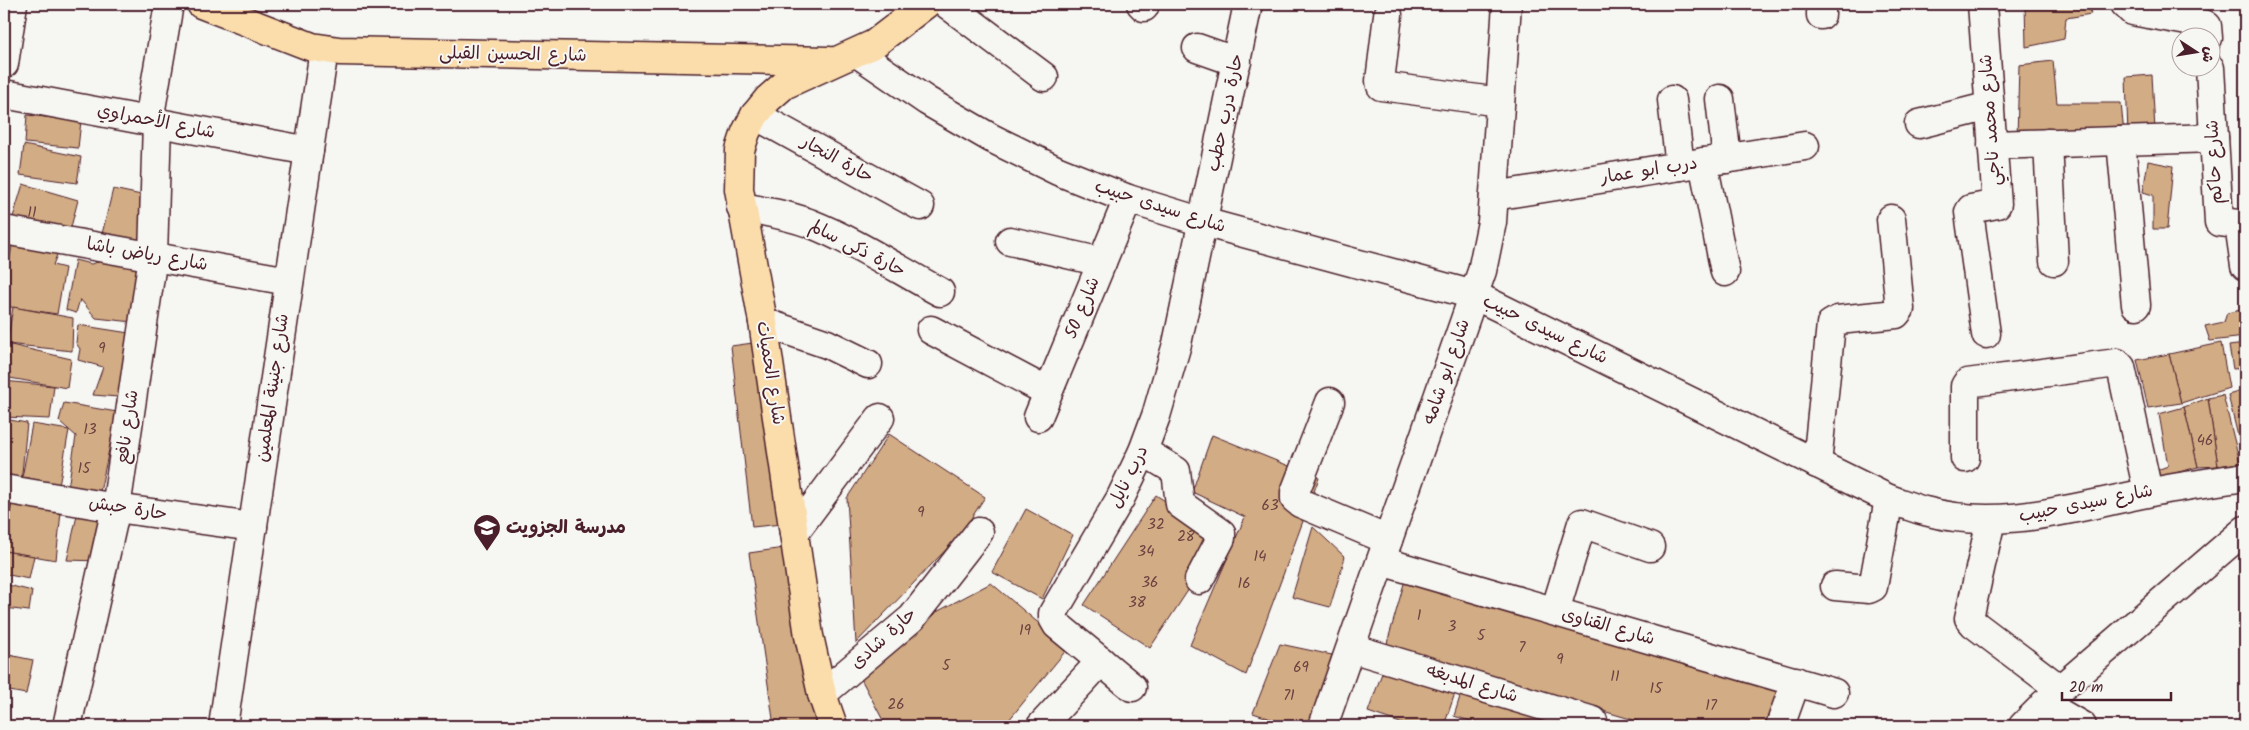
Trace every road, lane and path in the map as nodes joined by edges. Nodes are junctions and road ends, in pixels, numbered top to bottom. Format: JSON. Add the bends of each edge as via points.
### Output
{"nodes":[{"id":1,"x":13,"y":4,"type":"edge"},
{"id":2,"x":169,"y":4,"type":"edge"},
{"id":3,"x":201,"y":4,"type":"edge"},
{"id":4,"x":926,"y":4,"type":"edge"},
{"id":5,"x":947,"y":4,"type":"edge"},
{"id":6,"x":1248,"y":4,"type":"edge"},
{"id":7,"x":1506,"y":4,"type":"edge"},
{"id":8,"x":1982,"y":4,"type":"edge"},
{"id":9,"x":2125,"y":4,"type":"edge"},
{"id":10,"x":1388,"y":15,"type":"dead end"},
{"id":11,"x":2207,"y":28,"type":"edge"},
{"id":12,"x":1196,"y":48,"type":"dead end"},
{"id":13,"x":324,"y":50,"type":"junction"},
{"id":14,"x":845,"y":57,"type":"junction"},
{"id":15,"x":1237,"y":62,"type":"junction"},
{"id":16,"x":4,"y":64,"type":"edge"},
{"id":17,"x":1044,"y":77,"type":"dead end"},
{"id":18,"x":2211,"y":78,"type":"edge"},
{"id":19,"x":4,"y":94,"type":"edge"},
{"id":20,"x":1720,"y":99,"type":"dead end"},
{"id":21,"x":1672,"y":100,"type":"dead end"},
{"id":22,"x":1500,"y":102,"type":"junction"},
{"id":23,"x":1990,"y":106,"type":"junction"},
{"id":24,"x":755,"y":115,"type":"junction"},
{"id":25,"x":153,"y":122,"type":"junction"},
{"id":26,"x":1919,"y":124,"type":"dead end"},
{"id":27,"x":2214,"y":138,"type":"junction"},
{"id":28,"x":2122,"y":141,"type":"junction"},
{"id":29,"x":2048,"y":143,"type":"junction"},
{"id":30,"x":1992,"y":145,"type":"junction"},
{"id":31,"x":1805,"y":146,"type":"dead end"},
{"id":32,"x":309,"y":150,"type":"junction"},
{"id":33,"x":1703,"y":162,"type":"junction"},
{"id":34,"x":1494,"y":196,"type":"junction"},
{"id":35,"x":1128,"y":199,"type":"junction"},
{"id":36,"x":920,"y":206,"type":"dead end"},
{"id":37,"x":741,"y":208,"type":"junction"},
{"id":38,"x":1891,"y":218,"type":"dead end"},
{"id":39,"x":1202,"y":222,"type":"junction"},
{"id":40,"x":4,"y":230,"type":"edge"},
{"id":41,"x":1010,"y":241,"type":"dead end"},
{"id":42,"x":153,"y":256,"type":"junction"},
{"id":43,"x":2054,"y":261,"type":"dead end"},
{"id":44,"x":1102,"y":262,"type":"junction"},
{"id":45,"x":2245,"y":266,"type":"edge"},
{"id":46,"x":1725,"y":272,"type":"dead end"},
{"id":47,"x":289,"y":281,"type":"junction"},
{"id":48,"x":940,"y":292,"type":"dead end"},
{"id":49,"x":1474,"y":295,"type":"junction"},
{"id":50,"x":2136,"y":304,"type":"dead end"},
{"id":51,"x":763,"y":322,"type":"junction"},
{"id":52,"x":931,"y":330,"type":"dead end"},
{"id":53,"x":1986,"y":334,"type":"dead end"},
{"id":54,"x":868,"y":364,"type":"dead end"},
{"id":55,"x":1048,"y":392,"type":"junction"},
{"id":56,"x":1330,"y":402,"type":"dead end"},
{"id":57,"x":1038,"y":417,"type":"dead end"},
{"id":58,"x":880,"y":418,"type":"dead end"},
{"id":59,"x":1143,"y":451,"type":"junction"},
{"id":60,"x":1965,"y":458,"type":"dead end"},
{"id":61,"x":1817,"y":464,"type":"junction"},
{"id":62,"x":2245,"y":477,"type":"edge"},
{"id":63,"x":4,"y":488,"type":"edge"},
{"id":64,"x":2148,"y":492,"type":"junction"},
{"id":65,"x":1889,"y":500,"type":"junction"},
{"id":66,"x":116,"y":508,"type":"junction"},
{"id":67,"x":1991,"y":520,"type":"junction"},
{"id":68,"x":253,"y":527,"type":"junction"},
{"id":69,"x":2245,"y":530,"type":"edge"},
{"id":70,"x":979,"y":532,"type":"dead end"},
{"id":71,"x":794,"y":533,"type":"junction"},
{"id":72,"x":1650,"y":546,"type":"dead end"},
{"id":73,"x":1385,"y":551,"type":"junction"},
{"id":74,"x":1199,"y":580,"type":"dead end"},
{"id":75,"x":1835,"y":586,"type":"dead end"},
{"id":76,"x":1555,"y":612,"type":"junction"},
{"id":77,"x":1350,"y":648,"type":"junction"},
{"id":78,"x":1101,"y":661,"type":"junction"},
{"id":79,"x":1796,"y":681,"type":"junction"},
{"id":80,"x":1132,"y":686,"type":"dead end"},
{"id":81,"x":1834,"y":693,"type":"dead end"},
{"id":82,"x":822,"y":694,"type":"junction"},
{"id":83,"x":2052,"y":696,"type":"junction"},
{"id":84,"x":1593,"y":721,"type":"dead end"},
{"id":85,"x":1331,"y":724,"type":"edge"},
{"id":86,"x":67,"y":726,"type":"edge"},
{"id":87,"x":223,"y":726,"type":"edge"},
{"id":88,"x":833,"y":726,"type":"edge"},
{"id":89,"x":1041,"y":726,"type":"edge"},
{"id":90,"x":1780,"y":726,"type":"edge"},
{"id":91,"x":2023,"y":726,"type":"edge"},
{"id":92,"x":2082,"y":726,"type":"edge"}],
"edges":[{"from":1,"to":16,"type":"street"},
{"from":2,"to":25,"type":"street","name":"شارع نافع"},
{"from":3,"to":13,"type":"main road","name":"شارع الحسين القبلى"},
{"from":4,"to":14,"type":"main road","name":"شارع الحميات","via":[[874,44]]},
{"from":5,"to":17,"type":"street"},
{"from":6,"to":15,"type":"street","name":"حارة درب حطب"},
{"from":7,"to":22,"type":"street","name":"شارع ابو شامه"},
{"from":8,"to":23,"type":"street","name":"شارع محمد ناجي"},
{"from":9,"to":11,"type":"street","via":[[2132,11],[2204,24]]},
{"from":10,"to":22,"type":"street","via":[[1381,86]]},
{"from":12,"to":15,"type":"street"},
{"from":13,"to":14,"type":"main road","name":"شارع الحسين القبلى"},
{"from":13,"to":32,"type":"street","name":"شارع جنينة المعلمين"},
{"from":14,"to":24,"type":"main road","name":"شارع الحميات","via":[[784,86]]},
{"from":14,"to":35,"type":"street","name":"شارع سيدى حبيب","via":[[991,138],[1058,171]]},
{"from":15,"to":39,"type":"street","name":"حارة درب حطب"},
{"from":18,"to":27,"type":"street","name":"شارع حاكم"},
{"from":19,"to":25,"type":"street","name":"شارع الأحمراوي"},
{"from":20,"to":33,"type":"street"},
{"from":21,"to":33,"type":"street"},
{"from":22,"to":34,"type":"street","name":"شارع ابو شامه"},
{"from":23,"to":26,"type":"street"},
{"from":23,"to":30,"type":"street","name":"شارع محمد ناجي"},
{"from":24,"to":36,"type":"street","name":"حارة النجار"},
{"from":24,"to":37,"type":"main road","name":"شارع الحميات","via":[[740,150]]},
{"from":25,"to":32,"type":"street","name":"شارع الأحمراوي"},
{"from":25,"to":42,"type":"street","name":"شارع نافع"},
{"from":27,"to":28,"type":"street"},
{"from":27,"to":45,"type":"street","name":"شارع حاكم","via":[[2219,222],[2239,224]]},
{"from":28,"to":29,"type":"street"},
{"from":28,"to":50,"type":"street"},
{"from":29,"to":30,"type":"street"},
{"from":29,"to":43,"type":"street"},
{"from":30,"to":53,"type":"street","name":"شارع محمد ناجي","via":[[1997,204],[1969,212]]},
{"from":31,"to":33,"type":"street","name":"درب ابو عمار"},
{"from":32,"to":47,"type":"street","name":"شارع جنينة المعلمين"},
{"from":33,"to":34,"type":"street","name":"درب ابو عمار"},
{"from":33,"to":46,"type":"street"},
{"from":34,"to":49,"type":"street","name":"شارع ابو شامه","via":[[1488,246]]},
{"from":35,"to":39,"type":"street","name":"شارع سيدى حبيب"},
{"from":35,"to":44,"type":"street","name":"شارع 50"},
{"from":37,"to":48,"type":"street","name":"حارة ذكى سالم","via":[[808,223]]},
{"from":37,"to":51,"type":"main road","name":"شارع الحميات"},
{"from":38,"to":61,"type":"street","via":[[1900,309],[1896,314],[1838,320],[1831,324]]},
{"from":39,"to":49,"type":"street","name":"شارع سيدى حبيب"},
{"from":39,"to":59,"type":"street","name":"درب نايل","via":[[1177,344]]},
{"from":40,"to":42,"type":"street","name":"شارع رياض باشا"},
{"from":41,"to":44,"type":"street"},
{"from":42,"to":47,"type":"street","name":"شارع رياض باشا"},
{"from":42,"to":66,"type":"street","name":"شارع نافع"},
{"from":44,"to":55,"type":"street","name":"شارع 50"},
{"from":47,"to":68,"type":"street","name":"شارع جنينة المعلمين"},
{"from":49,"to":61,"type":"street","name":"شارع سيدى حبيب"},
{"from":49,"to":73,"type":"street","name":"شارع ابو شامه"},
{"from":51,"to":54,"type":"street","via":[[828,344]]},
{"from":51,"to":71,"type":"main road","name":"شارع الحميات"},
{"from":52,"to":55,"type":"street"},
{"from":55,"to":57,"type":"street","name":"شارع 50"},
{"from":56,"to":73,"type":"street","name":"شارع القناوى","via":[[1295,499]]},
{"from":58,"to":71,"type":"street"},
{"from":59,"to":74,"type":"street","via":[[1176,471],[1180,504],[1222,534]]},
{"from":59,"to":78,"type":"street","name":"درب نايل","via":[[1120,499],[1053,613],[1057,625]]},
{"from":60,"to":64,"type":"street","via":[[1965,386],[1968,382],[2117,363],[2121,367]]},
{"from":61,"to":65,"type":"street","name":"شارع سيدى حبيب"},
{"from":62,"to":64,"type":"street","name":"شارع سيدى حبيب"},
{"from":63,"to":66,"type":"street","name":"حارة حبش"},
{"from":64,"to":67,"type":"street","name":"شارع سيدى حبيب","via":[[2056,513]]},
{"from":65,"to":67,"type":"street","name":"شارع سيدى حبيب","via":[[1926,512]]},
{"from":65,"to":75,"type":"street","via":[[1873,587]]},
{"from":66,"to":68,"type":"street","name":"حارة حبش"},
{"from":66,"to":86,"type":"street","name":"شارع نافع"},
{"from":67,"to":83,"type":"street","via":[[1969,618]]},
{"from":68,"to":87,"type":"street","name":"شارع جنينة المعلمين"},
{"from":69,"to":83,"type":"street"},
{"from":70,"to":82,"type":"street","name":"حارة شادى","via":[[912,618]]},
{"from":71,"to":82,"type":"main road","name":"شارع الحميات","via":[[814,665]]},
{"from":72,"to":76,"type":"street","via":[[1582,523]]},
{"from":73,"to":76,"type":"street","name":"شارع القناوى"},
{"from":73,"to":77,"type":"street","name":"شارع ابو شامه"},
{"from":76,"to":79,"type":"street","name":"شارع القناوى"},
{"from":77,"to":84,"type":"street","name":"شارع المدبغه"},
{"from":77,"to":85,"type":"street","name":"شارع ابو شامه"},
{"from":78,"to":80,"type":"street","name":"درب نايل"},
{"from":78,"to":89,"type":"street"},
{"from":79,"to":81,"type":"street","name":"شارع القناوى"},
{"from":79,"to":90,"type":"street"},
{"from":82,"to":88,"type":"main road","name":"شارع الحميات"},
{"from":83,"to":91,"type":"street"},
{"from":83,"to":92,"type":"street"}]}
